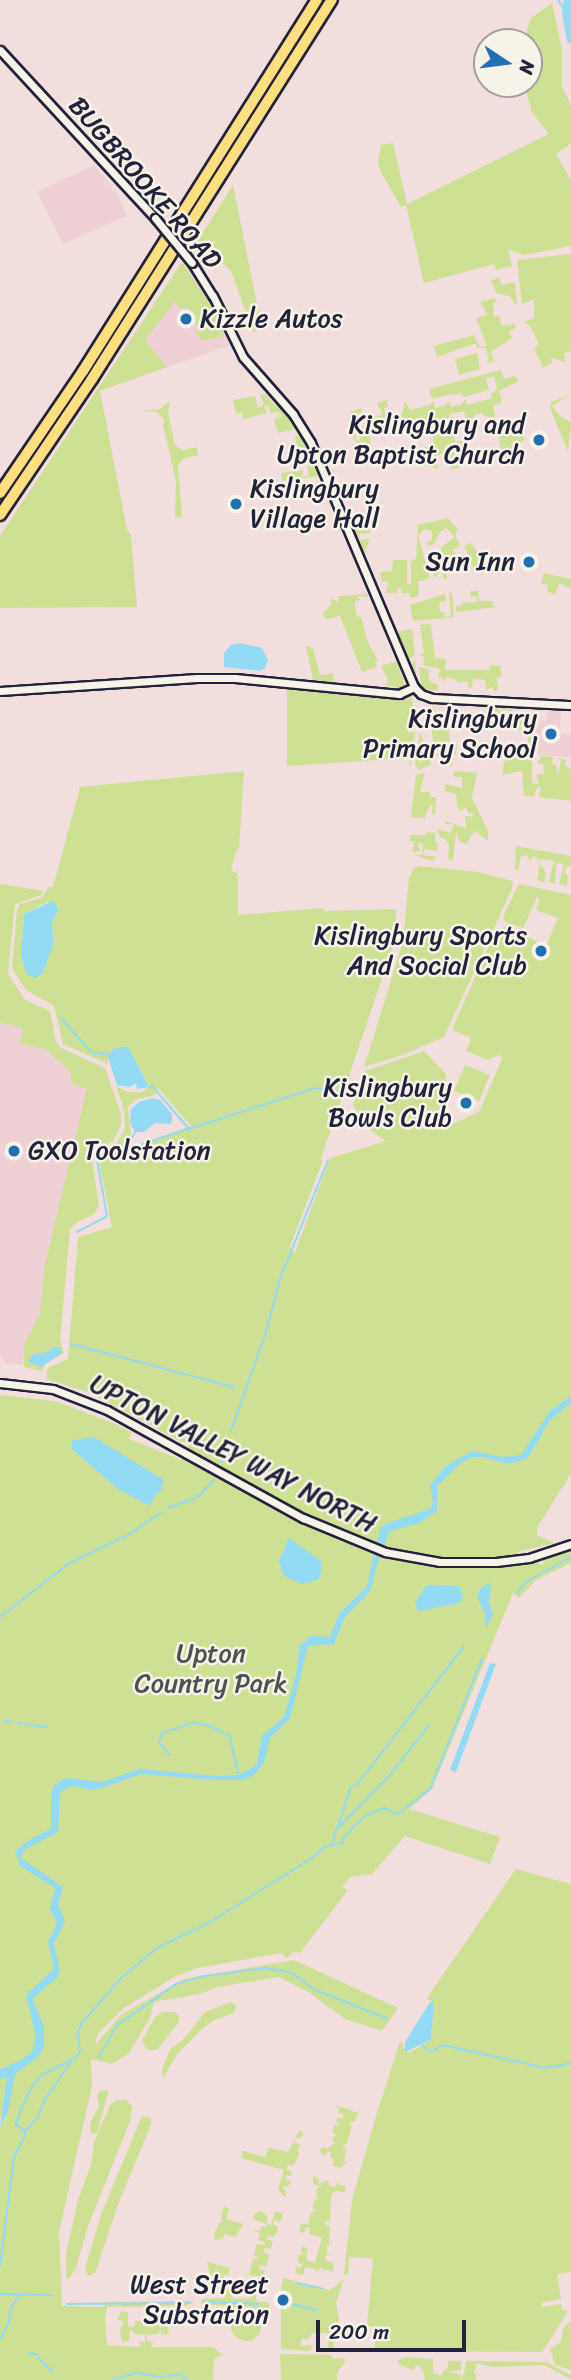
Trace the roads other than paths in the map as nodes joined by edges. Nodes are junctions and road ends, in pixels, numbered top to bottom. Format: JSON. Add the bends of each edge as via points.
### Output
{"nodes":[{"id":1,"x":317,"y":0,"type":"edge"},
{"id":2,"x":332,"y":0,"type":"edge"},
{"id":3,"x":0,"y":50,"type":"edge"},
{"id":4,"x":0,"y":493,"type":"edge"},
{"id":5,"x":0,"y":514,"type":"edge"},
{"id":6,"x":414,"y":687,"type":"junction"},
{"id":7,"x":0,"y":691,"type":"edge"},
{"id":8,"x":571,"y":705,"type":"edge"},
{"id":9,"x":0,"y":1383,"type":"edge"},
{"id":10,"x":571,"y":1544,"type":"edge"}],
"edges":[{"from":1,"to":4,"type":"highway","via":[[83,371]]},
{"from":2,"to":5,"type":"highway","via":[[99,368]]},
{"from":3,"to":6,"type":"street","name":"BUGBROOKE ROAD","bridge":true,"via":[[192,263],[243,357],[305,433]]},
{"from":6,"to":7,"type":"street","via":[[399,694],[197,678]]},
{"from":6,"to":8,"type":"street","via":[[421,694],[450,700]]},
{"from":9,"to":10,"type":"street","name":"UPTON VALLEY WAY NORTH","via":[[52,1389],[107,1410],[303,1518],[385,1552],[481,1563],[529,1558]]}]}
